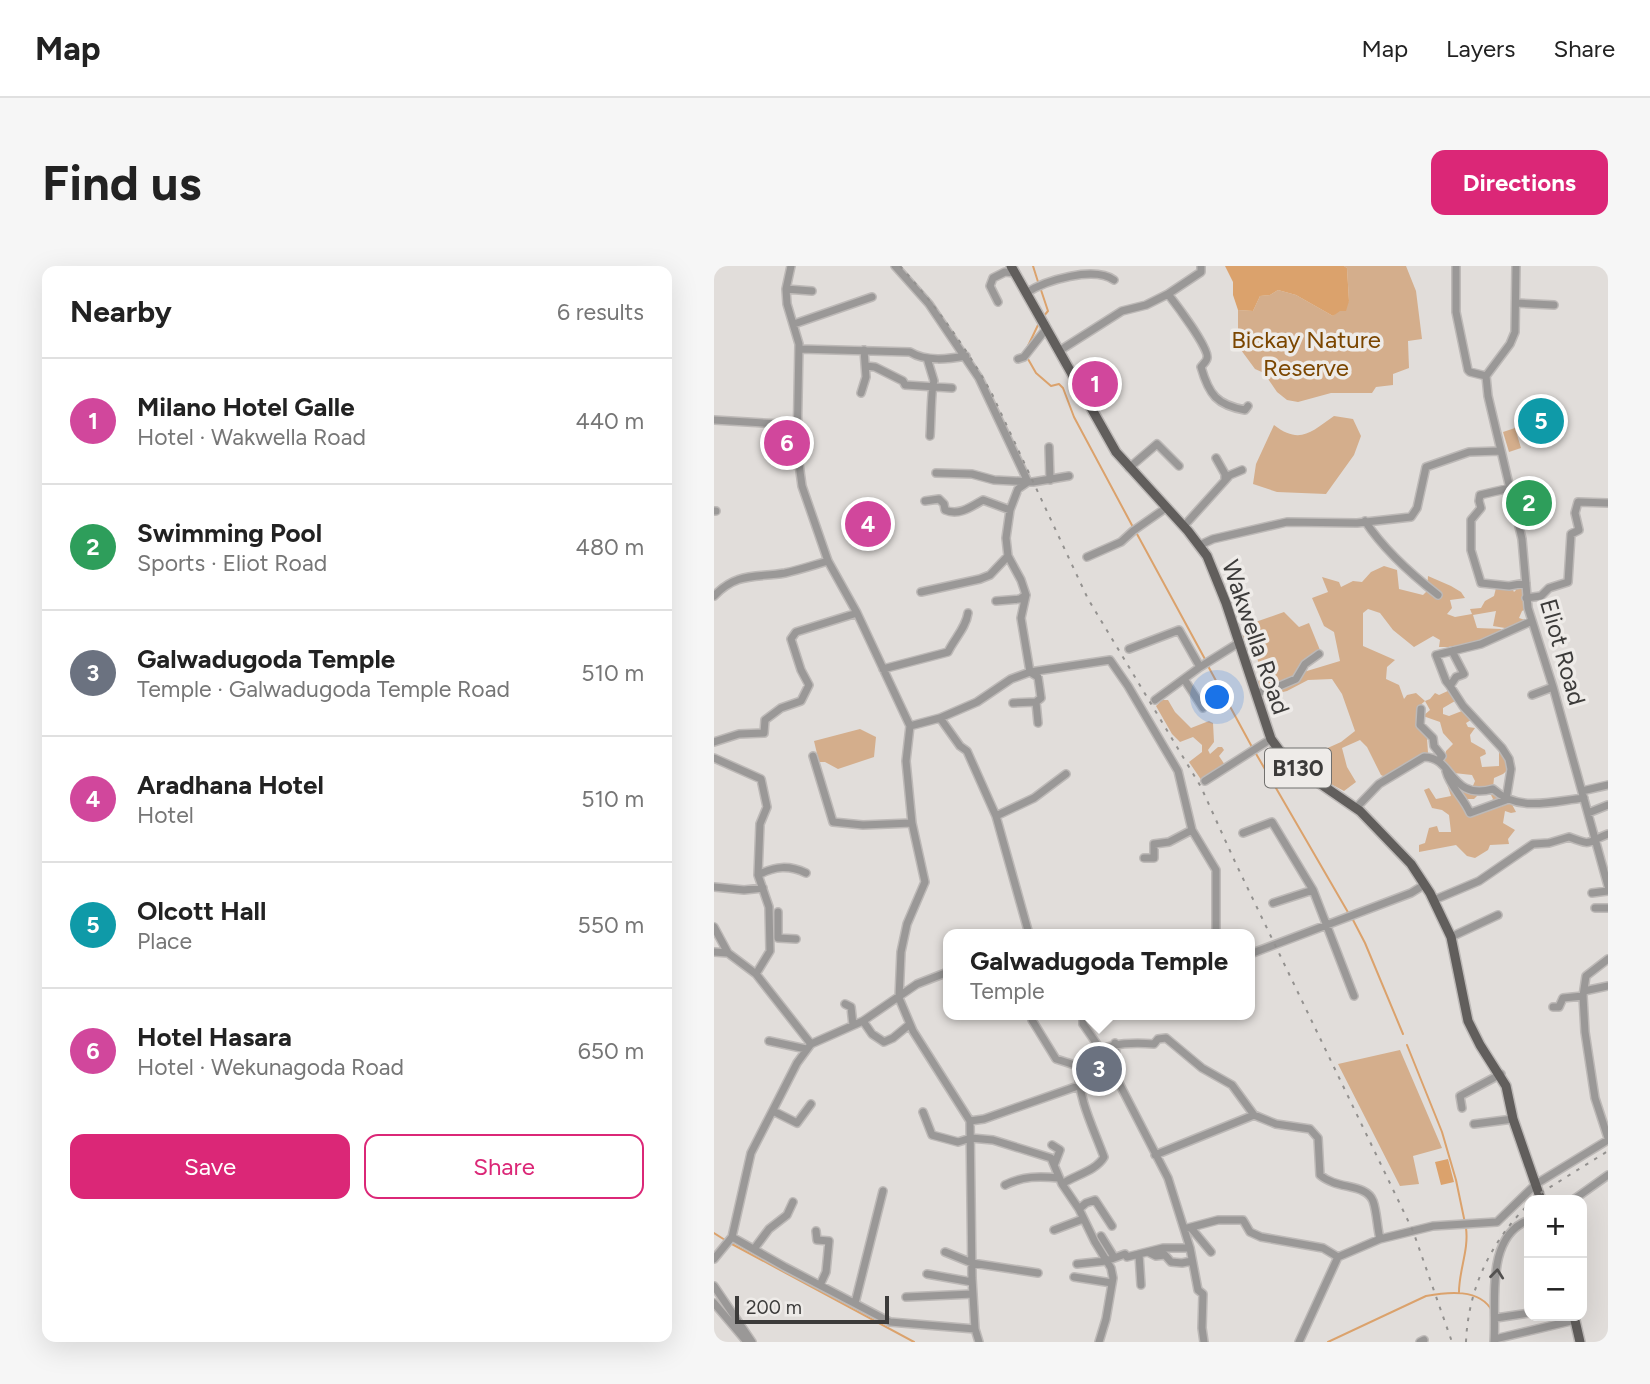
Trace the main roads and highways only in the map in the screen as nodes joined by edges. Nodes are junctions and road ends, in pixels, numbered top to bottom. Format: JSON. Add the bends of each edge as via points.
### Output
{"nodes":[{"id":1,"x":1013,"y":270,"type":"edge"},
{"id":2,"x":1539,"y":1195,"type":"edge"},
{"id":3,"x":1575,"y":1321,"type":"edge"},
{"id":4,"x":1580,"y":1342,"type":"edge"}],
"edges":[{"from":1,"to":2,"type":"main road","name":"Wakwella Road","number":"B130","via":[[1116,452],[1200,545],[1240,642],[1271,739],[1293,765],[1356,808],[1411,864],[1434,900],[1451,937],[1468,1021],[1506,1086]]},
{"from":3,"to":4,"type":"main road"}]}
